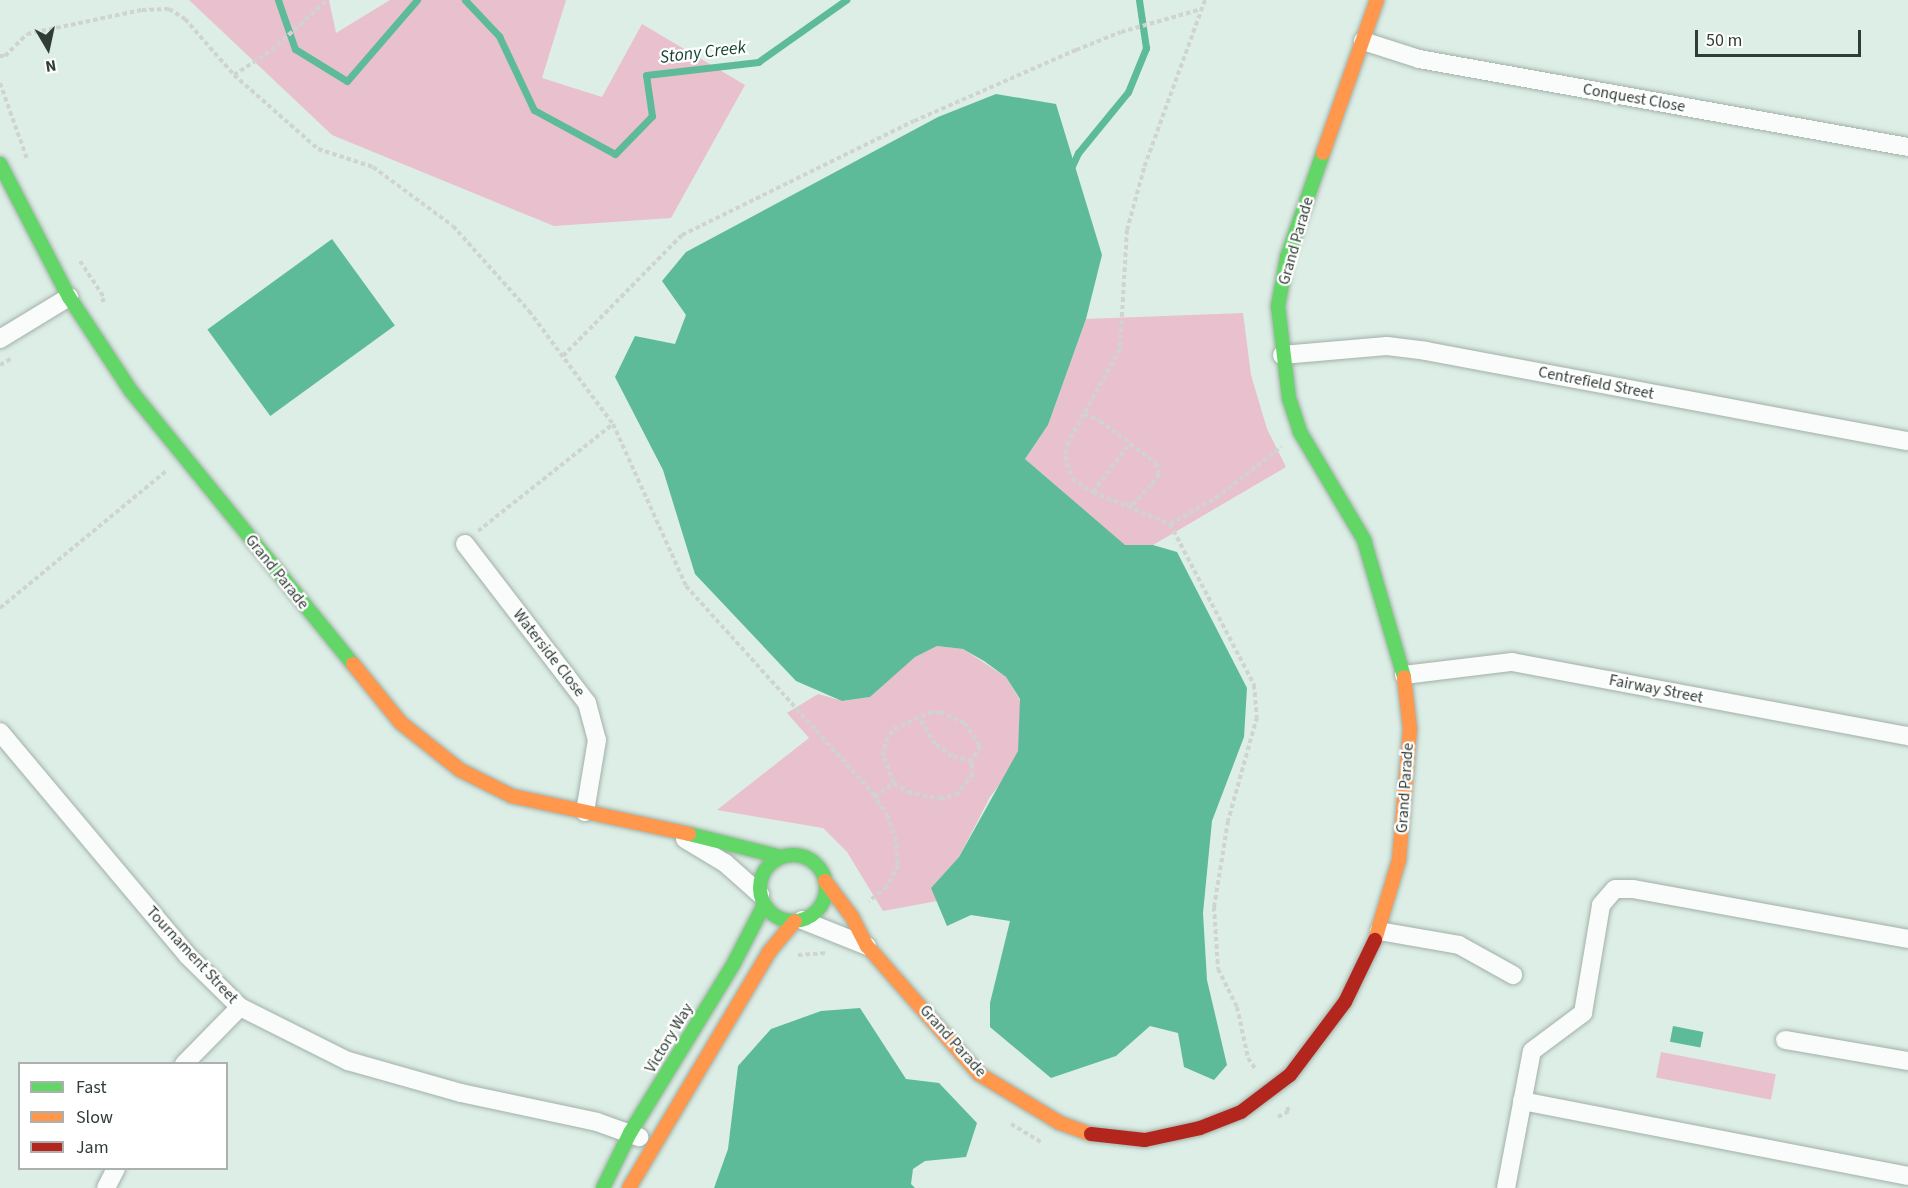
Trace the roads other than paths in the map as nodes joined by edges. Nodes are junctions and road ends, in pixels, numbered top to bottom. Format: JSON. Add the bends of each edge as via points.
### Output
{"nodes":[{"id":1,"x":1377,"y":0,"type":"edge"},
{"id":2,"x":1363,"y":41,"type":"junction"},
{"id":3,"x":1908,"y":147,"type":"edge"},
{"id":4,"x":0,"y":164,"type":"edge"},
{"id":5,"x":69,"y":297,"type":"junction"},
{"id":6,"x":0,"y":339,"type":"edge"},
{"id":7,"x":1282,"y":355,"type":"junction"},
{"id":8,"x":1908,"y":441,"type":"edge"},
{"id":9,"x":465,"y":544,"type":"road end"},
{"id":10,"x":1404,"y":675,"type":"junction"},
{"id":11,"x":0,"y":732,"type":"edge"},
{"id":12,"x":1908,"y":736,"type":"edge"},
{"id":13,"x":585,"y":812,"type":"junction"},
{"id":14,"x":675,"y":832,"type":"junction"},
{"id":15,"x":781,"y":857,"type":"junction"},
{"id":16,"x":825,"y":881,"type":"junction"},
{"id":17,"x":762,"y":900,"type":"junction"},
{"id":18,"x":799,"y":921,"type":"junction"},
{"id":19,"x":1379,"y":932,"type":"junction"},
{"id":20,"x":1908,"y":939,"type":"edge"},
{"id":21,"x":867,"y":946,"type":"junction"},
{"id":22,"x":1513,"y":975,"type":"dead end"},
{"id":23,"x":240,"y":1007,"type":"junction"},
{"id":24,"x":1785,"y":1040,"type":"dead end"},
{"id":25,"x":1908,"y":1061,"type":"edge"},
{"id":26,"x":186,"y":1062,"type":"edge"},
{"id":27,"x":1522,"y":1101,"type":"junction"},
{"id":28,"x":630,"y":1133,"type":"junction"},
{"id":29,"x":655,"y":1145,"type":"junction"},
{"id":30,"x":115,"y":1170,"type":"edge"},
{"id":31,"x":1908,"y":1176,"type":"edge"},
{"id":32,"x":106,"y":1188,"type":"edge"},
{"id":33,"x":603,"y":1188,"type":"edge"},
{"id":34,"x":629,"y":1188,"type":"edge"},
{"id":35,"x":1506,"y":1188,"type":"edge"}],
"edges":[{"from":1,"to":2,"type":"street","name":"Grand Parade"},
{"from":2,"to":3,"type":"street","name":"Conquest Close","via":[[1419,59]]},
{"from":2,"to":7,"type":"street","name":"Grand Parade","via":[[1287,257],[1278,306]]},
{"from":4,"to":5,"type":"street","name":"Grand Parade"},
{"from":5,"to":6,"type":"street"},
{"from":5,"to":13,"type":"street","name":"Grand Parade","via":[[131,391],[401,723],[460,770],[512,796]]},
{"from":7,"to":8,"type":"street","name":"Centrefield Street","via":[[1387,346],[1426,351]]},
{"from":7,"to":10,"type":"street","name":"Grand Parade","via":[[1300,432],[1364,540]]},
{"from":9,"to":13,"type":"street","name":"Waterside Close","via":[[587,702],[597,740]]},
{"from":10,"to":12,"type":"street","name":"Fairway Street","via":[[1512,662]]},
{"from":10,"to":19,"type":"street","name":"Grand Parade","via":[[1410,729],[1406,794],[1399,860]]},
{"from":11,"to":23,"type":"street","name":"Tournament Street","via":[[187,955]]},
{"from":13,"to":14,"type":"street","name":"Grand Parade"},
{"from":14,"to":15,"type":"street","name":"Grand Parade","via":[[752,847]]},
{"from":14,"to":17,"type":"street","name":"Grand Parade","via":[[725,862]]},
{"from":15,"to":16,"type":"street","via":[[803,856],[813,862]]},
{"from":15,"to":17,"type":"street","via":[[764,872]]},
{"from":16,"to":18,"type":"street","via":[[822,904]]},
{"from":16,"to":21,"type":"street","name":"Grand Parade","via":[[852,917]]},
{"from":17,"to":18,"type":"street","via":[[782,919]]},
{"from":17,"to":28,"type":"street","name":"Victory Way"},
{"from":18,"to":21,"type":"street","name":"Grand Parade"},
{"from":18,"to":29,"type":"street","via":[[769,952]]},
{"from":19,"to":21,"type":"street","name":"Grand Parade","via":[[1345,1002],[1290,1075],[1241,1112],[1200,1128],[1145,1140],[1102,1138],[1060,1123],[987,1080]]},
{"from":19,"to":22,"type":"street","via":[[1459,945]]},
{"from":20,"to":27,"type":"street","via":[[1616,889],[1600,905],[1583,1013],[1532,1052]]},
{"from":23,"to":26,"type":"street"},
{"from":23,"to":28,"type":"street","name":"Tournament Street","via":[[348,1062]]},
{"from":24,"to":25,"type":"street"},
{"from":27,"to":31,"type":"street"},
{"from":27,"to":35,"type":"street"},
{"from":28,"to":29,"type":"street","name":"Tournament Street"},
{"from":28,"to":33,"type":"street","name":"Victory Way"},
{"from":29,"to":34,"type":"street"},
{"from":30,"to":32,"type":"street"}]}
